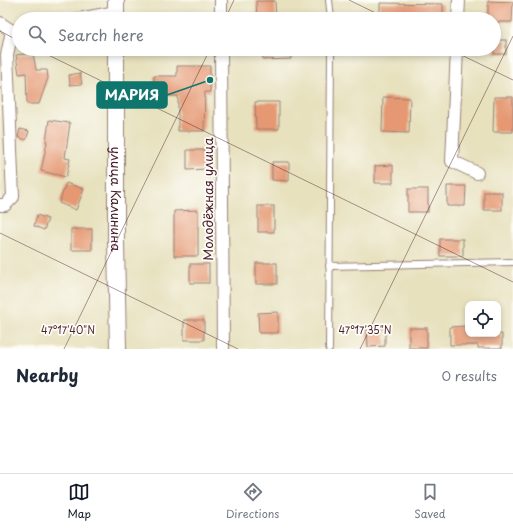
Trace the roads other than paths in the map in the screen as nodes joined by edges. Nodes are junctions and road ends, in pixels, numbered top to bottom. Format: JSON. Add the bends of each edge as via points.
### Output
{"nodes":[{"id":1,"x":221,"y":0,"type":"edge"},
{"id":2,"x":328,"y":0,"type":"edge"},
{"id":3,"x":459,"y":0,"type":"edge"},
{"id":4,"x":221,"y":12,"type":"edge"},
{"id":5,"x":329,"y":12,"type":"edge"},
{"id":6,"x":458,"y":12,"type":"edge"},
{"id":7,"x":0,"y":23,"type":"edge"},
{"id":8,"x":12,"y":29,"type":"edge"},
{"id":9,"x":12,"y":40,"type":"edge"},
{"id":10,"x":116,"y":56,"type":"edge"},
{"id":11,"x":222,"y":56,"type":"edge"},
{"id":12,"x":331,"y":56,"type":"edge"},
{"id":13,"x":457,"y":56,"type":"edge"},
{"id":14,"x":477,"y":173,"type":"dead end"},
{"id":15,"x":0,"y":205,"type":"edge"},
{"id":16,"x":513,"y":262,"type":"edge"},
{"id":17,"x":329,"y":266,"type":"junction"},
{"id":18,"x":118,"y":349,"type":"edge"},
{"id":19,"x":223,"y":349,"type":"edge"},
{"id":20,"x":329,"y":349,"type":"edge"}],
"edges":[{"from":1,"to":4,"type":"street"},
{"from":2,"to":5,"type":"lane"},
{"from":3,"to":6,"type":"street"},
{"from":7,"to":8,"type":"street"},
{"from":9,"to":15,"type":"street","via":[[7,55],[13,197],[5,205]]},
{"from":10,"to":18,"type":"street","name":"улица Калинина"},
{"from":11,"to":19,"type":"street","name":"Молодёжная улица"},
{"from":12,"to":17,"type":"lane"},
{"from":13,"to":14,"type":"street","via":[[452,162]]},
{"from":16,"to":17,"type":"lane"},
{"from":17,"to":20,"type":"lane"}]}
